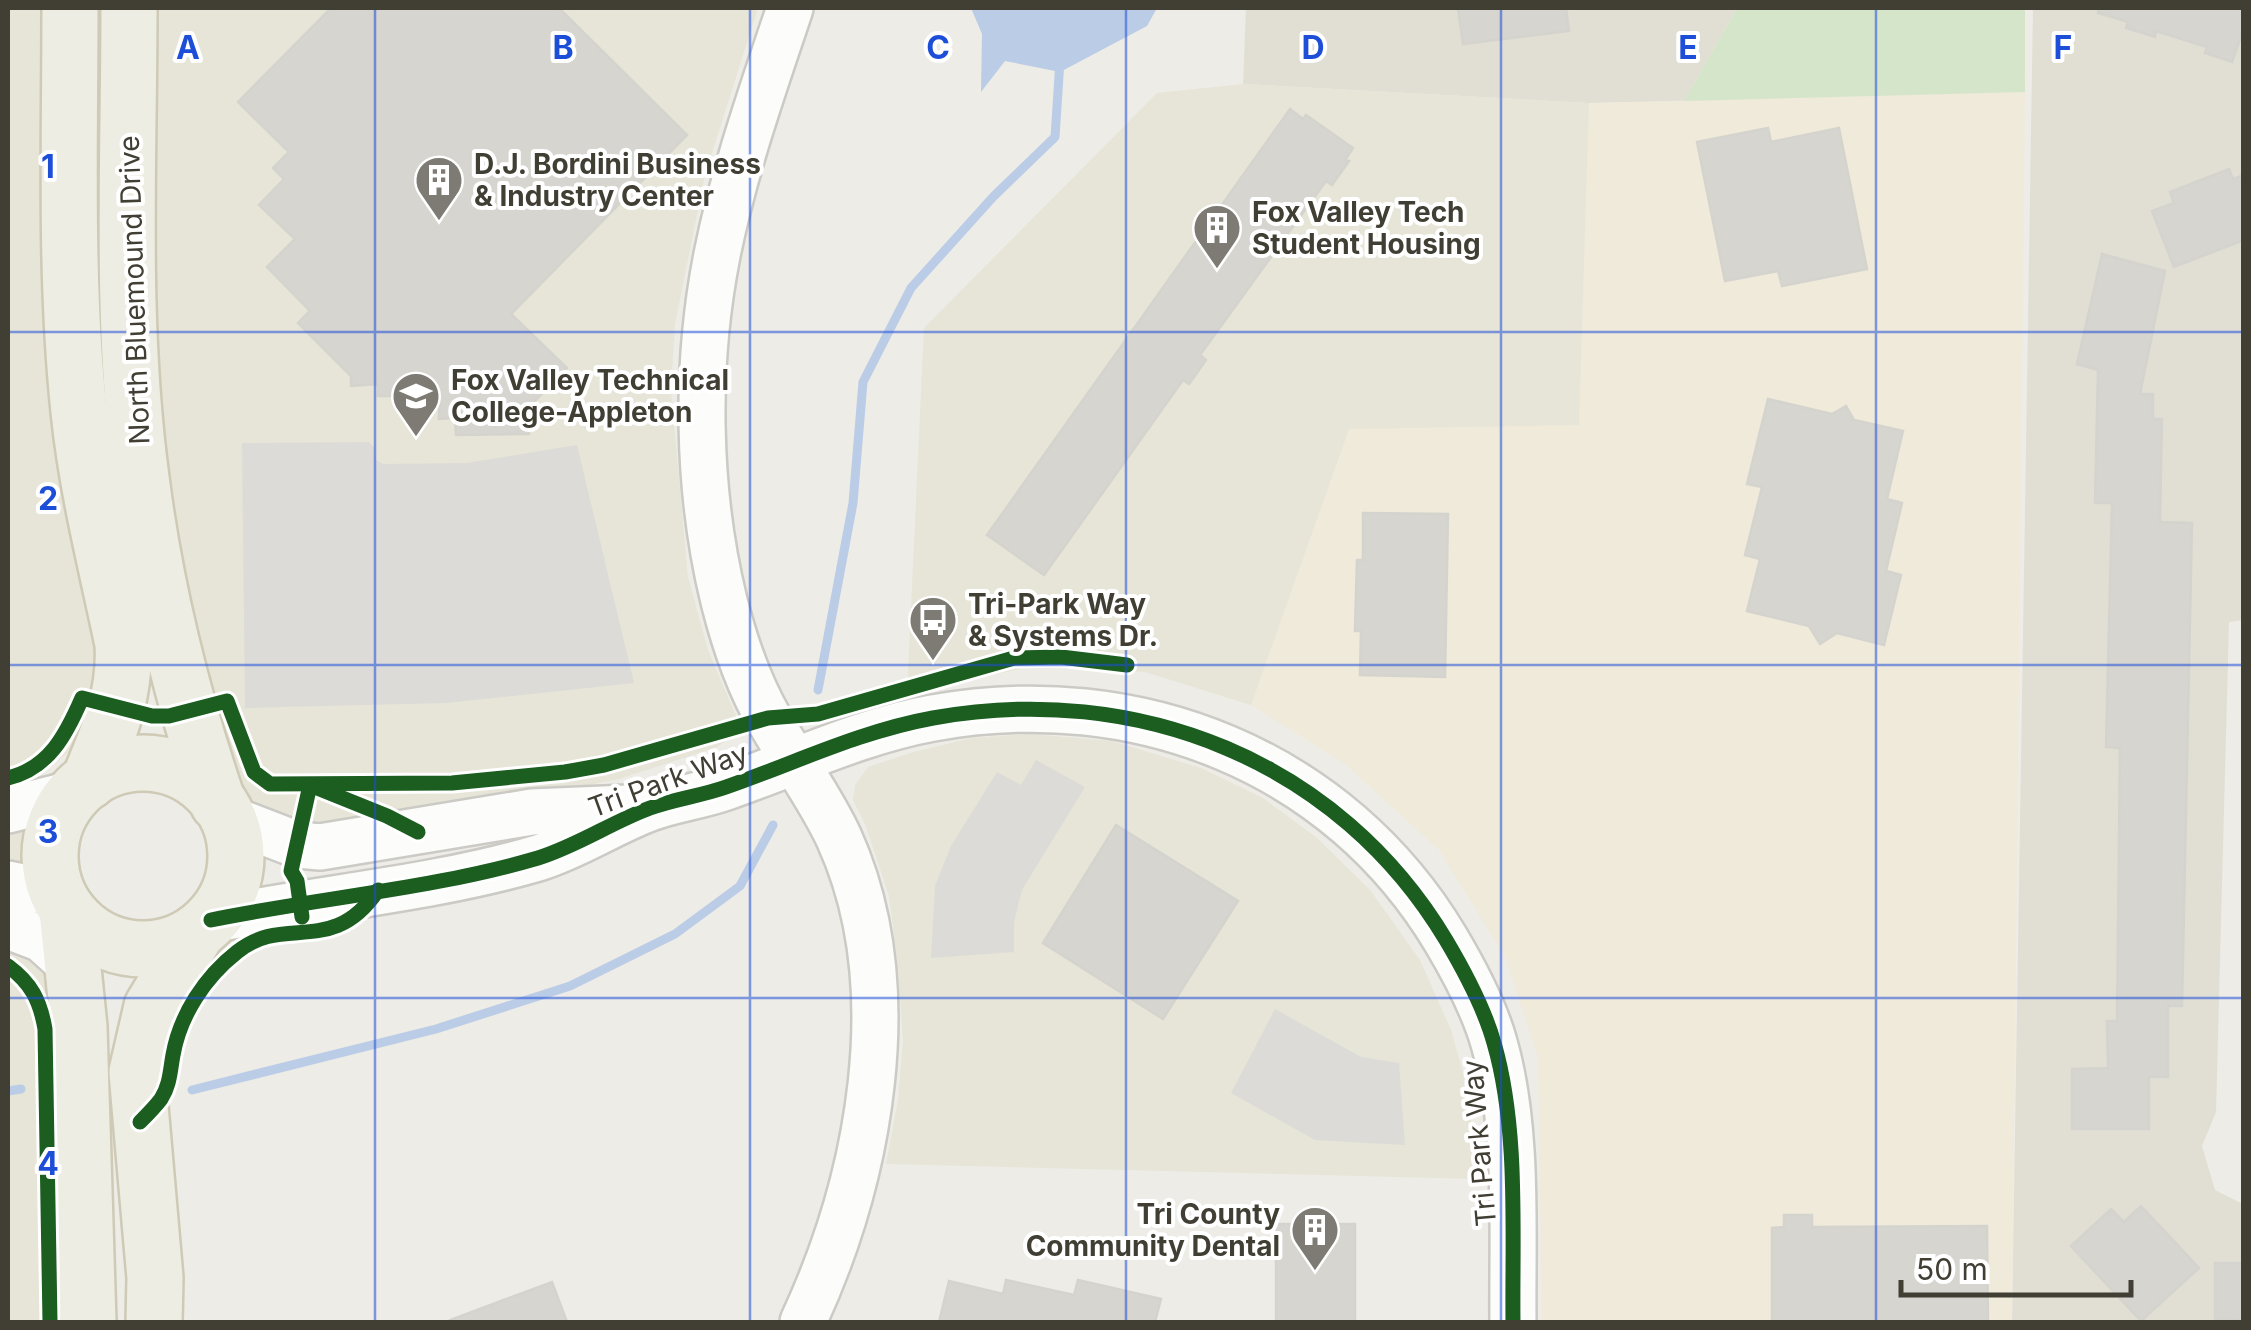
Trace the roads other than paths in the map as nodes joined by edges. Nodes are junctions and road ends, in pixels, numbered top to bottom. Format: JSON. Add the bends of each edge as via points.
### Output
{"nodes":[{"id":1,"x":70,"y":8,"type":"edge"},
{"id":2,"x":128,"y":8,"type":"edge"},
{"id":3,"x":790,"y":8,"type":"edge"},
{"id":4,"x":794,"y":760,"type":"junction"},
{"id":5,"x":82,"y":787,"type":"junction"},
{"id":6,"x":650,"y":808,"type":"junction"},
{"id":7,"x":8,"y":810,"type":"edge"},
{"id":8,"x":223,"y":810,"type":"junction"},
{"id":9,"x":44,"y":896,"type":"edge"},
{"id":10,"x":8,"y":926,"type":"edge"},
{"id":11,"x":204,"y":926,"type":"junction"},
{"id":12,"x":73,"y":968,"type":"junction"},
{"id":13,"x":88,"y":1322,"type":"edge"},
{"id":14,"x":154,"y":1322,"type":"edge"},
{"id":15,"x":802,"y":1322,"type":"edge"},
{"id":16,"x":1513,"y":1322,"type":"edge"}],
"edges":[{"from":1,"to":5,"type":"main road","name":"North Bluemound Drive","via":[[70,273],[79,412],[124,668],[114,720]]},
{"from":2,"to":8,"type":"main road","name":"North Bluemound Drive","via":[[130,342],[141,478],[180,679]]},
{"from":3,"to":4,"type":"street","via":[[718,252],[702,400],[708,505],[724,601],[768,718]]},
{"from":4,"to":6,"type":"street","name":"Tri Park Way"},
{"from":4,"to":15,"type":"street","via":[[852,871],[872,974],[874,1029],[867,1124],[840,1233]]},
{"from":4,"to":16,"type":"street","name":"Tri Park Way","via":[[934,717],[1088,712],[1155,723],[1241,753],[1333,811],[1422,900],[1466,974],[1494,1041],[1508,1118]]},
{"from":5,"to":7,"type":"street"},
{"from":5,"to":8,"type":"main road","via":[[122,766],[158,765],[192,778]]},
{"from":5,"to":9,"type":"main road","via":[[64,808],[51,842]]},
{"from":6,"to":8,"type":"street","name":"Tri Park Way","via":[[532,812],[320,847],[298,845]]},
{"from":6,"to":11,"type":"street","name":"Tri Park Way","via":[[541,857]]},
{"from":8,"to":11,"type":"main road","via":[[235,872],[222,906]]},
{"from":9,"to":11,"type":"main road","via":[[94,935],[128,948],[182,942]]},
{"from":9,"to":12,"type":"main road"},
{"from":10,"to":12,"type":"street","via":[[42,939]]},
{"from":11,"to":14,"type":"main road","via":[[152,1007],[137,1072]]},
{"from":12,"to":13,"type":"main road"}]}
